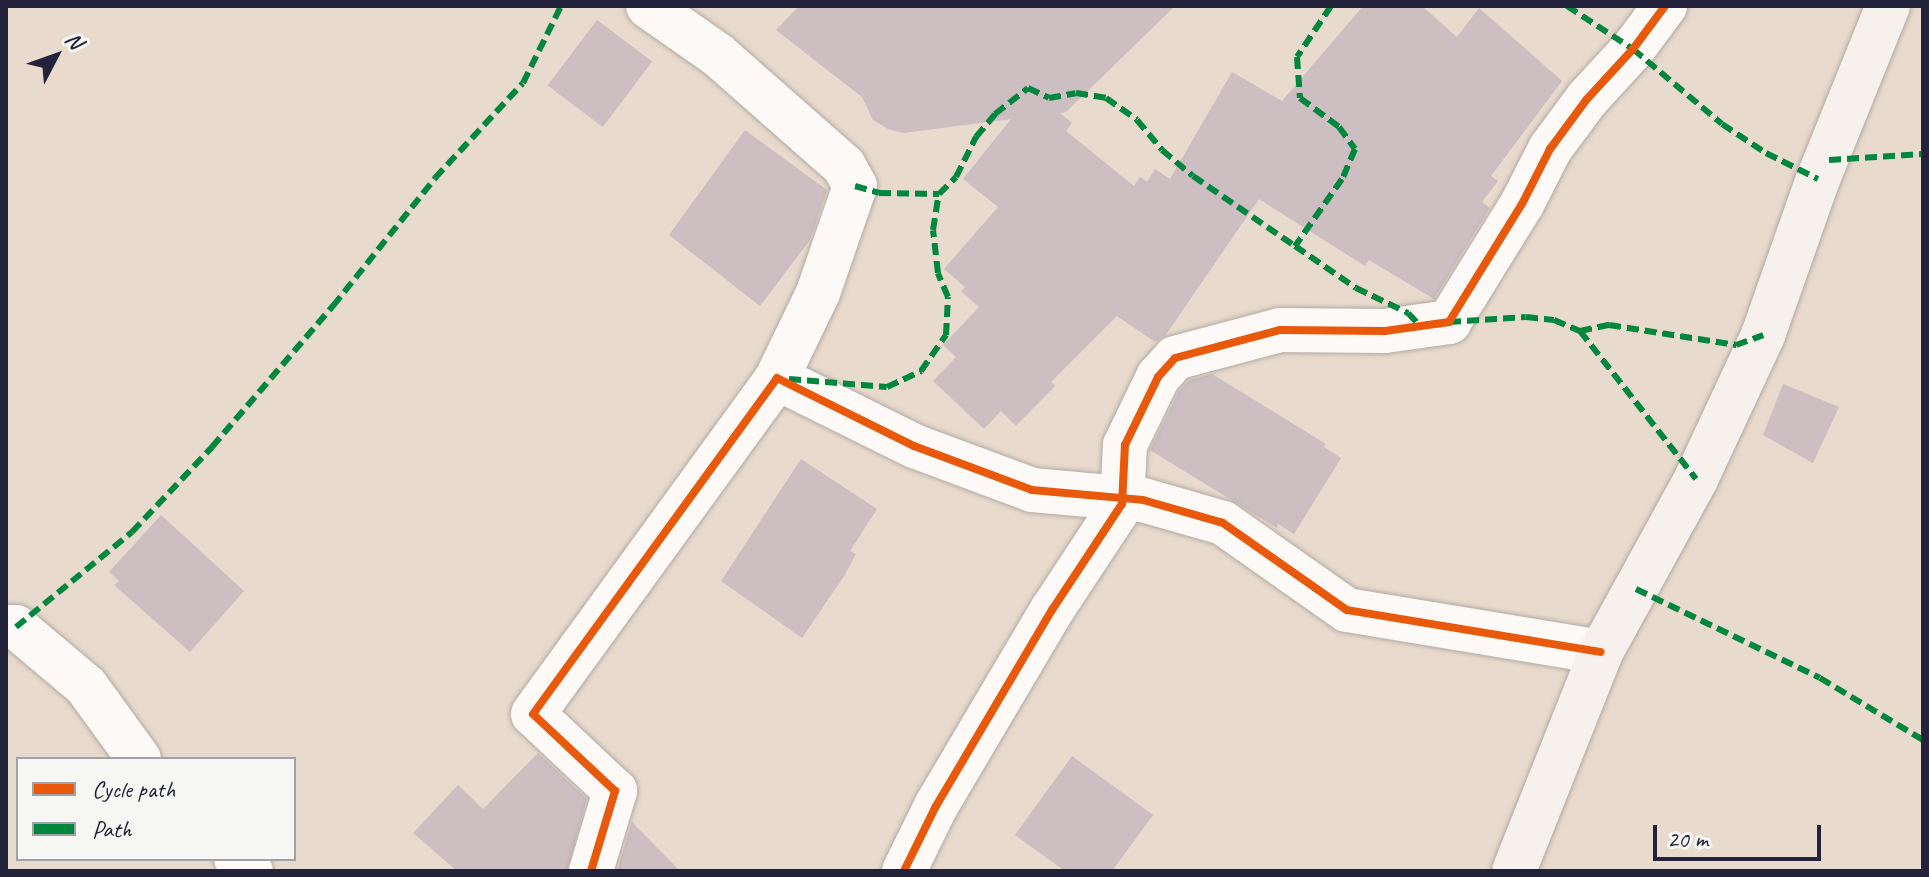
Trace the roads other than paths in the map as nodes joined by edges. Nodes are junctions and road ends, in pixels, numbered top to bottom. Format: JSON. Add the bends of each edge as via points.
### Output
{"nodes":[{"id":1,"x":648,"y":6,"type":"edge"},
{"id":2,"x":1665,"y":6,"type":"edge"},
{"id":3,"x":1888,"y":6,"type":"edge"},
{"id":4,"x":777,"y":378,"type":"junction"},
{"id":5,"x":1123,"y":498,"type":"junction"},
{"id":6,"x":6,"y":627,"type":"edge"},
{"id":7,"x":1601,"y":652,"type":"junction"},
{"id":8,"x":138,"y":757,"type":"edge"},
{"id":9,"x":591,"y":871,"type":"edge"},
{"id":10,"x":904,"y":871,"type":"edge"},
{"id":11,"x":1514,"y":871,"type":"edge"}],
"edges":[{"from":1,"to":4,"type":"street","via":[[718,55],[844,166],[855,186],[818,293]]},
{"from":2,"to":5,"type":"street","via":[[1550,149],[1449,322],[1385,331],[1280,330],[1175,358],[1158,377],[1125,445]]},
{"from":3,"to":7,"type":"main road","via":[[1763,335],[1696,479]]},
{"from":4,"to":5,"type":"street","via":[[914,446],[1032,490]]},
{"from":4,"to":9,"type":"street","via":[[533,714],[615,791]]},
{"from":5,"to":7,"type":"street","via":[[1223,523],[1347,610]]},
{"from":5,"to":10,"type":"street","via":[[936,806]]},
{"from":6,"to":8,"type":"street","via":[[16,627],[86,686]]},
{"from":7,"to":11,"type":"main road"}]}
